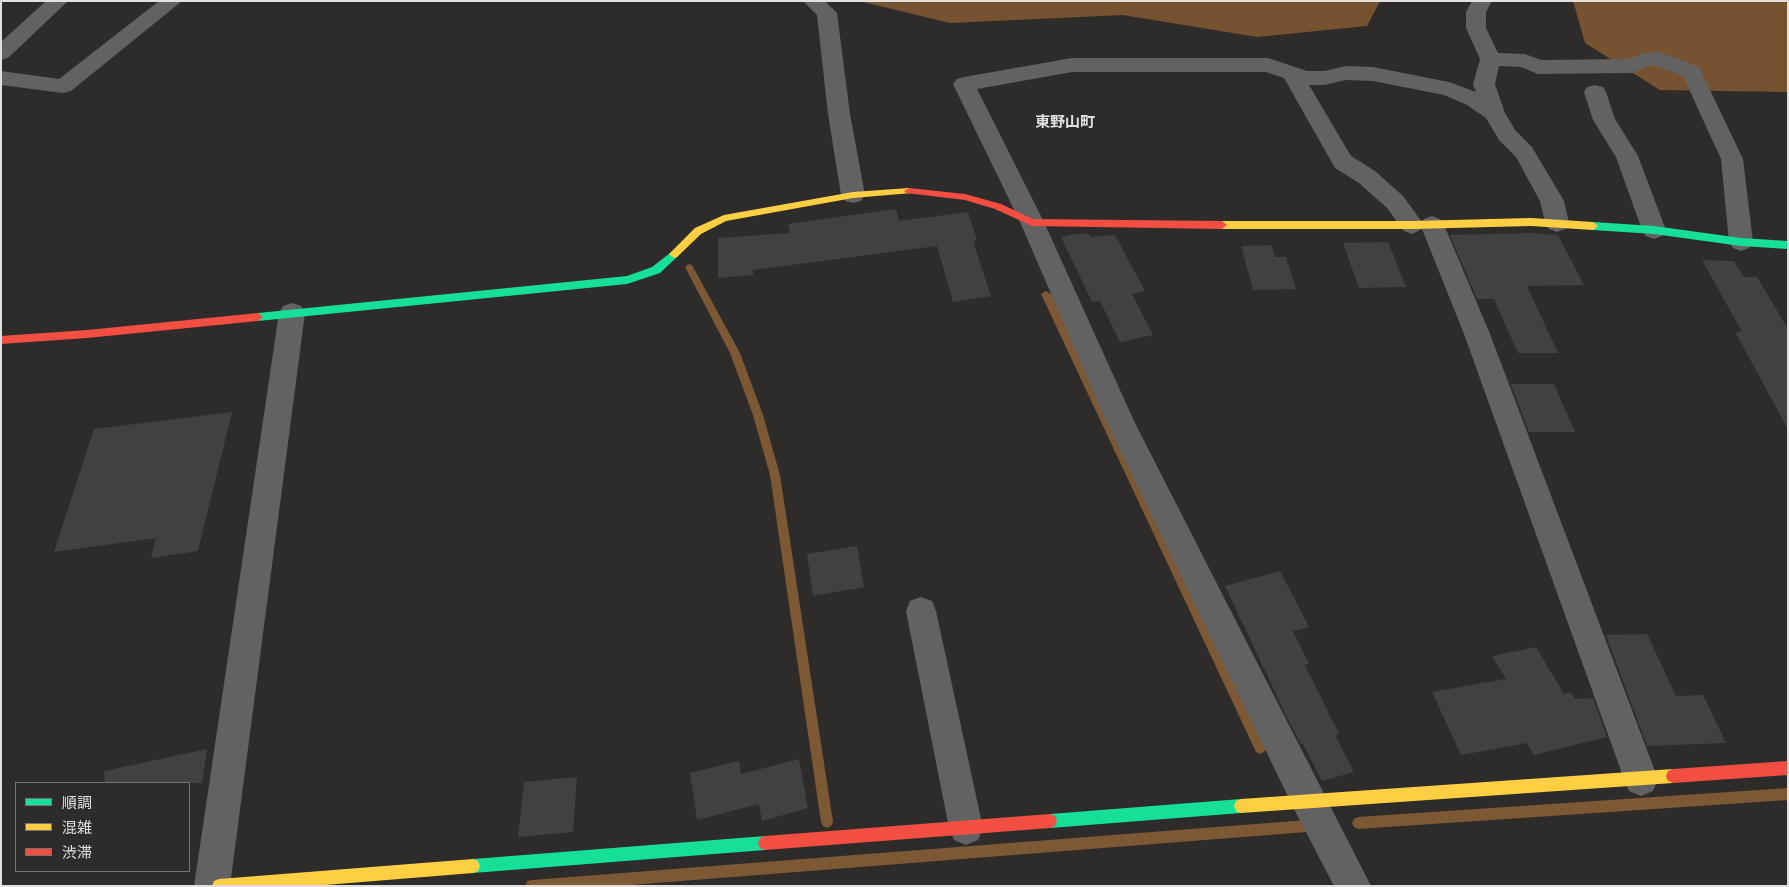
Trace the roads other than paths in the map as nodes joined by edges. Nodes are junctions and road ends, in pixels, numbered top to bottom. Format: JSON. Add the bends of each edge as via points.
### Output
{"nodes":[{"id":1,"x":58,"y":1,"type":"edge"},
{"id":2,"x":172,"y":1,"type":"edge"},
{"id":3,"x":813,"y":1,"type":"edge"},
{"id":4,"x":1482,"y":1,"type":"edge"},
{"id":5,"x":3,"y":48,"type":"edge"},
{"id":6,"x":1490,"y":59,"type":"junction"},
{"id":7,"x":1291,"y":72,"type":"junction"},
{"id":8,"x":1,"y":78,"type":"edge"},
{"id":9,"x":1595,"y":92,"type":"dead end"},
{"id":10,"x":1494,"y":113,"type":"junction"},
{"id":11,"x":853,"y":195,"type":"junction"},
{"id":12,"x":1032,"y":222,"type":"junction"},
{"id":13,"x":1558,"y":224,"type":"junction"},
{"id":14,"x":1422,"y":225,"type":"junction"},
{"id":15,"x":1654,"y":230,"type":"junction"},
{"id":16,"x":1741,"y":242,"type":"junction"},
{"id":17,"x":1788,"y":244,"type":"edge"},
{"id":18,"x":292,"y":313,"type":"junction"},
{"id":19,"x":1,"y":340,"type":"edge"},
{"id":20,"x":922,"y":611,"type":"dead end"},
{"id":21,"x":1788,"y":768,"type":"edge"},
{"id":22,"x":1641,"y":779,"type":"junction"},
{"id":23,"x":1308,"y":801,"type":"junction"},
{"id":24,"x":966,"y":828,"type":"junction"},
{"id":25,"x":212,"y":886,"type":"edge"},
{"id":26,"x":219,"y":886,"type":"edge"},
{"id":27,"x":1353,"y":886,"type":"edge"}],
"edges":[{"from":1,"to":5,"type":"street"},
{"from":2,"to":8,"type":"street","via":[[63,86]]},
{"from":3,"to":11,"type":"street","via":[[827,14]]},
{"from":4,"to":6,"type":"street","via":[[1476,12],[1476,28]]},
{"from":6,"to":10,"type":"street","via":[[1484,84]]},
{"from":6,"to":16,"type":"street","via":[[1525,61],[1538,67],[1633,66],[1644,60],[1659,59],[1692,72],[1732,159]]},
{"from":7,"to":10,"type":"street","via":[[1306,78],[1346,73],[1422,82],[1449,88]]},
{"from":7,"to":12,"type":"street","via":[[1268,65],[1072,65],[964,84]]},
{"from":7,"to":14,"type":"street","via":[[1343,162],[1367,177]]},
{"from":9,"to":15,"type":"street","via":[[1604,120],[1627,156]]},
{"from":10,"to":13,"type":"street","via":[[1507,135],[1524,152],[1552,202]]},
{"from":11,"to":12,"type":"street","via":[[910,191],[965,197],[998,206]]},
{"from":11,"to":18,"type":"street","via":[[724,218],[698,231],[656,270],[627,280]]},
{"from":12,"to":14,"type":"street"},
{"from":12,"to":23,"type":"street","via":[[1121,423]]},
{"from":13,"to":14,"type":"street"},
{"from":13,"to":15,"type":"street"},
{"from":14,"to":22,"type":"street","via":[[1477,334]]},
{"from":15,"to":16,"type":"street"},
{"from":16,"to":17,"type":"street"},
{"from":18,"to":19,"type":"street"},
{"from":18,"to":25,"type":"street"},
{"from":20,"to":24,"type":"street"},
{"from":21,"to":22,"type":"street"},
{"from":22,"to":23,"type":"street"},
{"from":23,"to":24,"type":"street"},
{"from":23,"to":27,"type":"street"},
{"from":24,"to":26,"type":"street"}]}
